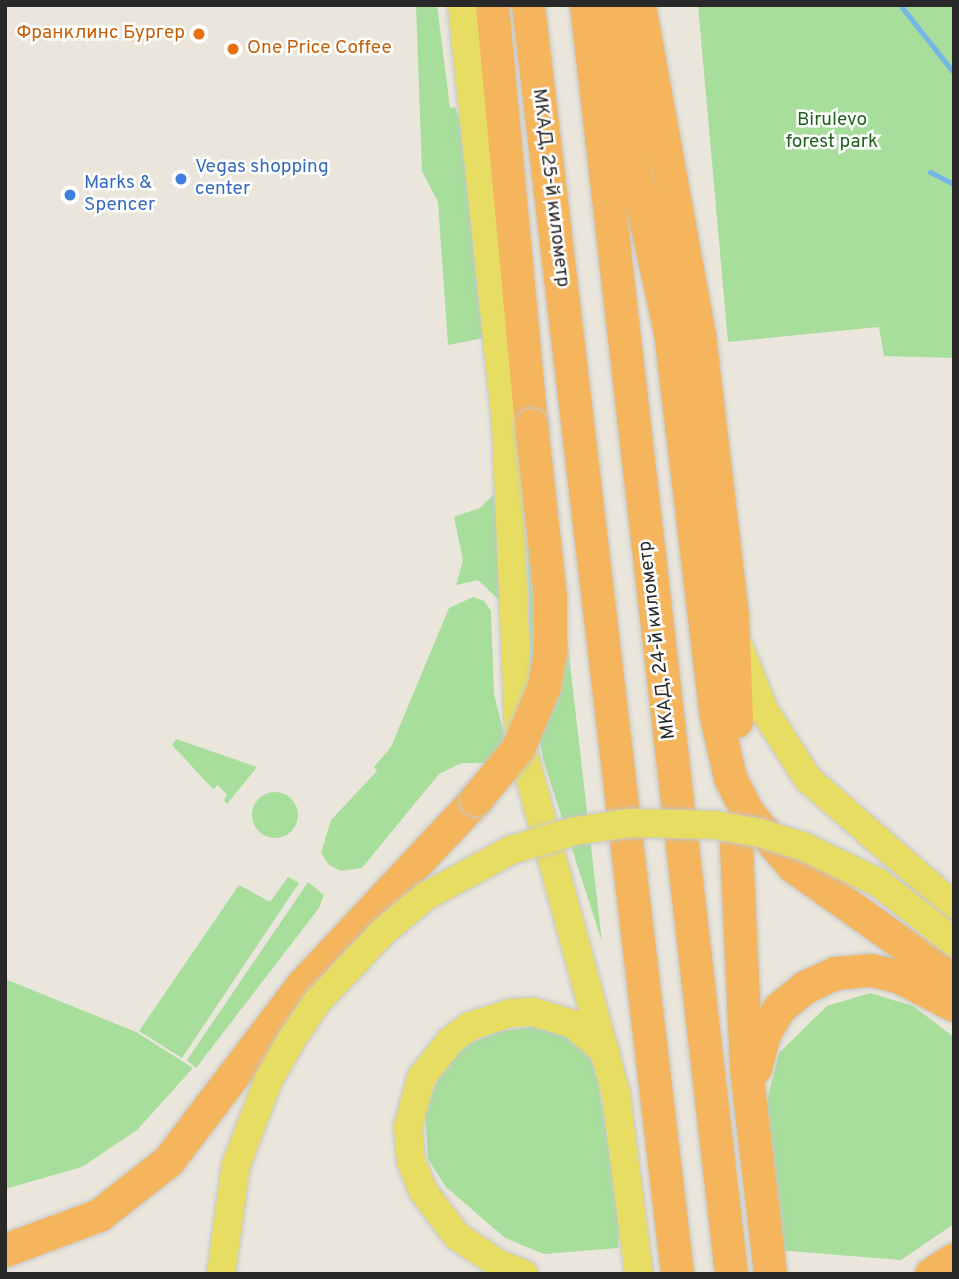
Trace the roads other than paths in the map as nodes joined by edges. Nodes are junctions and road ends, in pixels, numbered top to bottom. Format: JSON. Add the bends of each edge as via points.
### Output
{"nodes":[{"id":1,"x":462,"y":5,"type":"edge"},
{"id":2,"x":492,"y":5,"type":"edge"},
{"id":3,"x":528,"y":5,"type":"edge"},
{"id":4,"x":586,"y":5,"type":"edge"},
{"id":5,"x":608,"y":5,"type":"edge"},
{"id":6,"x":639,"y":5,"type":"edge"},
{"id":7,"x":732,"y":615,"type":"junction"},
{"id":8,"x":737,"y":765,"type":"dead end"},
{"id":9,"x":736,"y":846,"type":"dead end"},
{"id":10,"x":954,"y":906,"type":"edge"},
{"id":11,"x":954,"y":942,"type":"edge"},
{"id":12,"x":954,"y":980,"type":"edge"},
{"id":13,"x":954,"y":1005,"type":"edge"},
{"id":14,"x":607,"y":1054,"type":"junction"},
{"id":15,"x":752,"y":1102,"type":"junction"},
{"id":16,"x":5,"y":1250,"type":"edge"},
{"id":17,"x":954,"y":1259,"type":"edge"},
{"id":18,"x":221,"y":1274,"type":"edge"},
{"id":19,"x":524,"y":1274,"type":"edge"},
{"id":20,"x":639,"y":1274,"type":"edge"},
{"id":21,"x":677,"y":1274,"type":"edge"},
{"id":22,"x":731,"y":1274,"type":"edge"},
{"id":23,"x":770,"y":1274,"type":"edge"},
{"id":24,"x":931,"y":1274,"type":"edge"}],
"edges":[{"from":1,"to":14,"type":"main road","via":[[505,410],[519,737]]},
{"from":2,"to":16,"type":"highway","bridge":true,"via":[[550,596],[550,653],[544,686],[518,748],[303,984],[168,1161],[99,1215]]},
{"from":3,"to":21,"type":"highway","name":"МКАД, 25-й километр"},
{"from":4,"to":22,"type":"highway","name":"МКАД, 24-й километр"},
{"from":5,"to":12,"type":"highway","via":[[618,40],[635,172],[670,332],[721,749],[747,812],[771,845],[813,881]]},
{"from":6,"to":7,"type":"highway","via":[[699,334]]},
{"from":7,"to":8,"type":"highway"},
{"from":7,"to":10,"type":"main road","via":[[742,657],[764,710],[808,779]]},
{"from":9,"to":15,"type":"highway","via":[[746,1069]]},
{"from":11,"to":18,"type":"main road","bridge":true,"via":[[879,883],[805,847],[760,833],[716,825],[630,823],[575,831],[511,850],[426,896],[394,922],[343,972],[304,1021],[250,1122],[228,1207]]},
{"from":13,"to":15,"type":"highway","via":[[924,986],[871,970],[835,974],[805,987],[779,1008],[764,1034],[755,1063]]},
{"from":14,"to":19,"type":"main road","via":[[573,1024],[533,1012],[512,1013],[470,1026],[421,1078],[408,1127],[411,1162],[423,1191],[457,1236],[500,1265]]},
{"from":14,"to":20,"type":"main road"},
{"from":15,"to":23,"type":"highway"},
{"from":17,"to":24,"type":"highway"}]}
